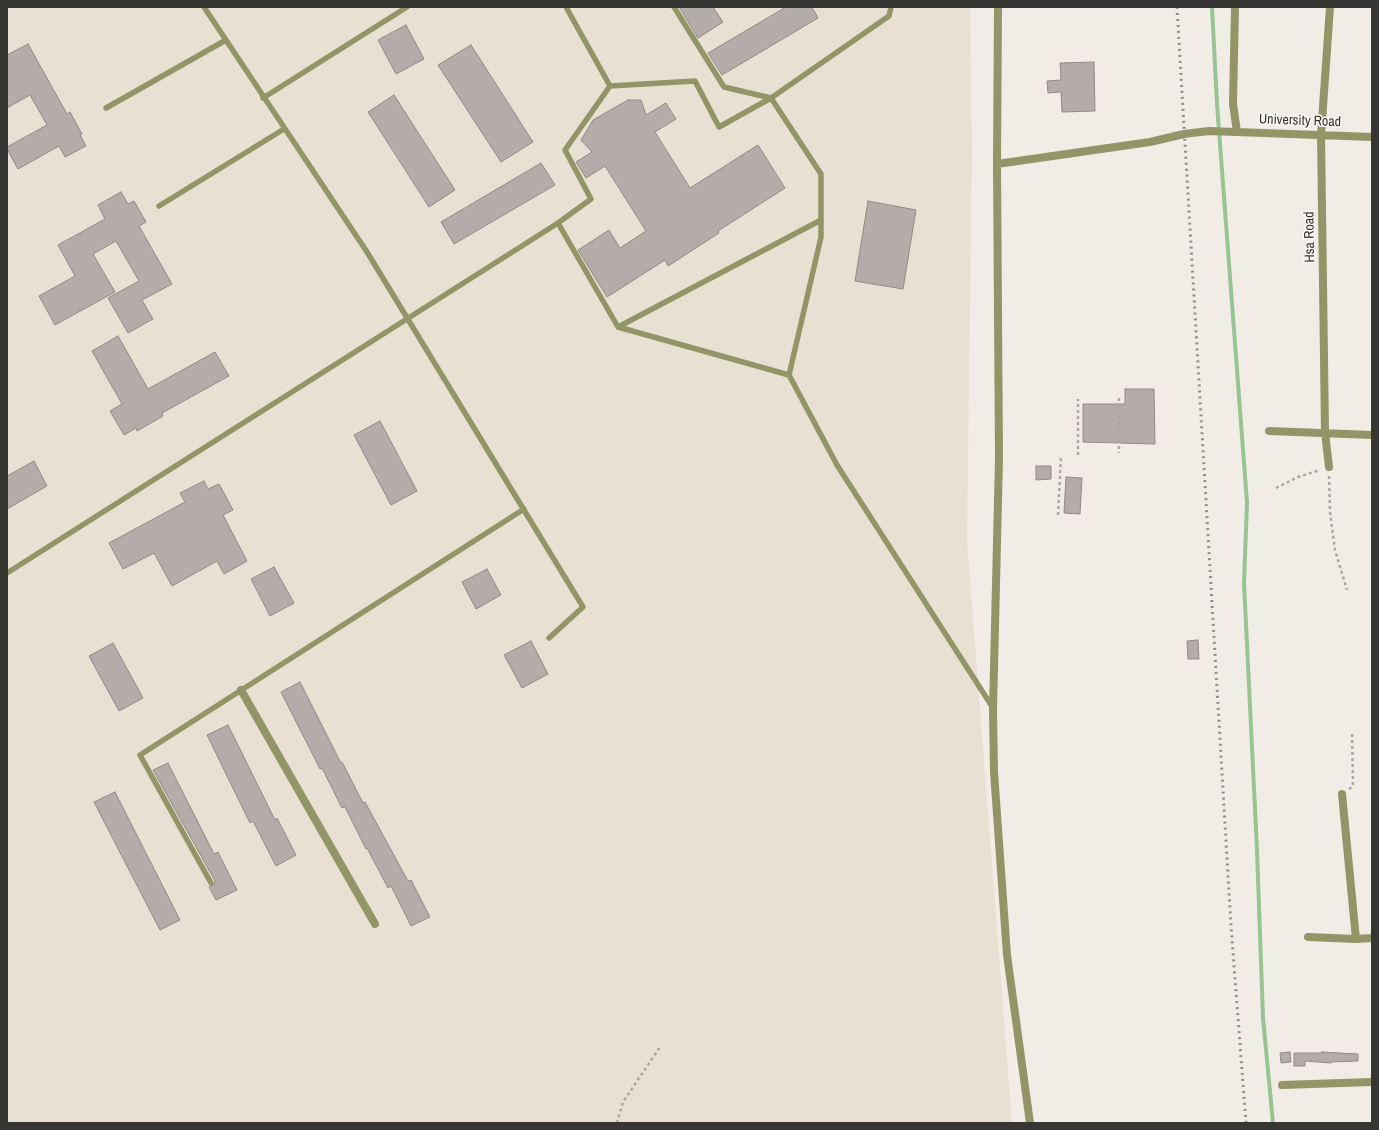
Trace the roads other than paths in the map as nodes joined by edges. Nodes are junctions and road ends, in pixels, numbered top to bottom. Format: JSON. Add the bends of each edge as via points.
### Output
{"nodes":[{"id":1,"x":204,"y":7,"type":"edge"},
{"id":2,"x":407,"y":7,"type":"edge"},
{"id":3,"x":566,"y":7,"type":"edge"},
{"id":4,"x":674,"y":7,"type":"edge"},
{"id":5,"x":891,"y":7,"type":"edge"},
{"id":6,"x":998,"y":7,"type":"edge"},
{"id":7,"x":1235,"y":7,"type":"edge"},
{"id":8,"x":1330,"y":7,"type":"edge"},
{"id":9,"x":226,"y":40,"type":"junction"},
{"id":10,"x":610,"y":86,"type":"junction"},
{"id":11,"x":263,"y":98,"type":"junction"},
{"id":12,"x":771,"y":98,"type":"junction"},
{"id":13,"x":106,"y":108,"type":"dead end"},
{"id":14,"x":284,"y":129,"type":"junction"},
{"id":15,"x":1237,"y":132,"type":"junction"},
{"id":16,"x":1321,"y":135,"type":"junction"},
{"id":17,"x":1372,"y":137,"type":"edge"},
{"id":18,"x":997,"y":164,"type":"junction"},
{"id":19,"x":159,"y":206,"type":"dead end"},
{"id":20,"x":821,"y":220,"type":"junction"},
{"id":21,"x":558,"y":223,"type":"junction"},
{"id":22,"x":408,"y":320,"type":"junction"},
{"id":23,"x":618,"y":327,"type":"junction"},
{"id":24,"x":789,"y":375,"type":"junction"},
{"id":25,"x":1269,"y":431,"type":"dead end"},
{"id":26,"x":1325,"y":433,"type":"junction"},
{"id":27,"x":1372,"y":435,"type":"edge"},
{"id":28,"x":1329,"y":467,"type":"road end"},
{"id":29,"x":524,"y":509,"type":"junction"},
{"id":30,"x":7,"y":574,"type":"edge"},
{"id":31,"x":549,"y":638,"type":"dead end"},
{"id":32,"x":241,"y":690,"type":"junction"},
{"id":33,"x":993,"y":708,"type":"junction"},
{"id":34,"x":1342,"y":794,"type":"road end"},
{"id":35,"x":211,"y":883,"type":"dead end"},
{"id":36,"x":375,"y":924,"type":"dead end"},
{"id":37,"x":1308,"y":937,"type":"dead end"},
{"id":38,"x":1372,"y":938,"type":"edge"},
{"id":39,"x":1356,"y":939,"type":"junction"},
{"id":40,"x":1372,"y":1082,"type":"edge"},
{"id":41,"x":1282,"y":1085,"type":"dead end"},
{"id":42,"x":1030,"y":1123,"type":"edge"}],
"edges":[{"from":1,"to":9,"type":"lane"},
{"from":2,"to":11,"type":"lane"},
{"from":3,"to":10,"type":"lane"},
{"from":4,"to":12,"type":"lane","via":[[724,87]]},
{"from":5,"to":12,"type":"lane","via":[[889,16]]},
{"from":6,"to":18,"type":"street"},
{"from":7,"to":15,"type":"street","via":[[1233,104]]},
{"from":8,"to":16,"type":"street","name":"Hsa Road"},
{"from":9,"to":11,"type":"lane"},
{"from":9,"to":13,"type":"lane"},
{"from":10,"to":12,"type":"lane","via":[[695,81],[720,127]]},
{"from":10,"to":21,"type":"lane","via":[[565,150],[591,199]]},
{"from":11,"to":14,"type":"lane"},
{"from":12,"to":20,"type":"lane","via":[[821,174]]},
{"from":14,"to":19,"type":"lane"},
{"from":14,"to":22,"type":"lane","via":[[367,252]]},
{"from":15,"to":16,"type":"street","name":"University Road"},
{"from":15,"to":18,"type":"street","name":"University Road","via":[[1209,131],[1184,134],[1150,142]]},
{"from":16,"to":17,"type":"street","name":"University Road"},
{"from":16,"to":26,"type":"street","name":"Hsa Road"},
{"from":18,"to":33,"type":"street","via":[[999,459]]},
{"from":20,"to":23,"type":"lane"},
{"from":20,"to":24,"type":"lane","via":[[821,237]]},
{"from":21,"to":22,"type":"lane"},
{"from":21,"to":23,"type":"lane"},
{"from":22,"to":29,"type":"lane"},
{"from":22,"to":30,"type":"lane"},
{"from":23,"to":24,"type":"lane"},
{"from":24,"to":33,"type":"lane","via":[[837,465]]},
{"from":25,"to":26,"type":"street"},
{"from":26,"to":27,"type":"street"},
{"from":26,"to":28,"type":"street","name":"Hsa Road"},
{"from":29,"to":31,"type":"lane","via":[[584,607]]},
{"from":29,"to":32,"type":"lane"},
{"from":32,"to":35,"type":"lane","via":[[140,755]]},
{"from":32,"to":36,"type":"street"},
{"from":33,"to":42,"type":"street","via":[[994,772],[1007,955]]},
{"from":34,"to":39,"type":"street"},
{"from":37,"to":39,"type":"street"},
{"from":38,"to":39,"type":"street"},
{"from":40,"to":41,"type":"street"}]}
